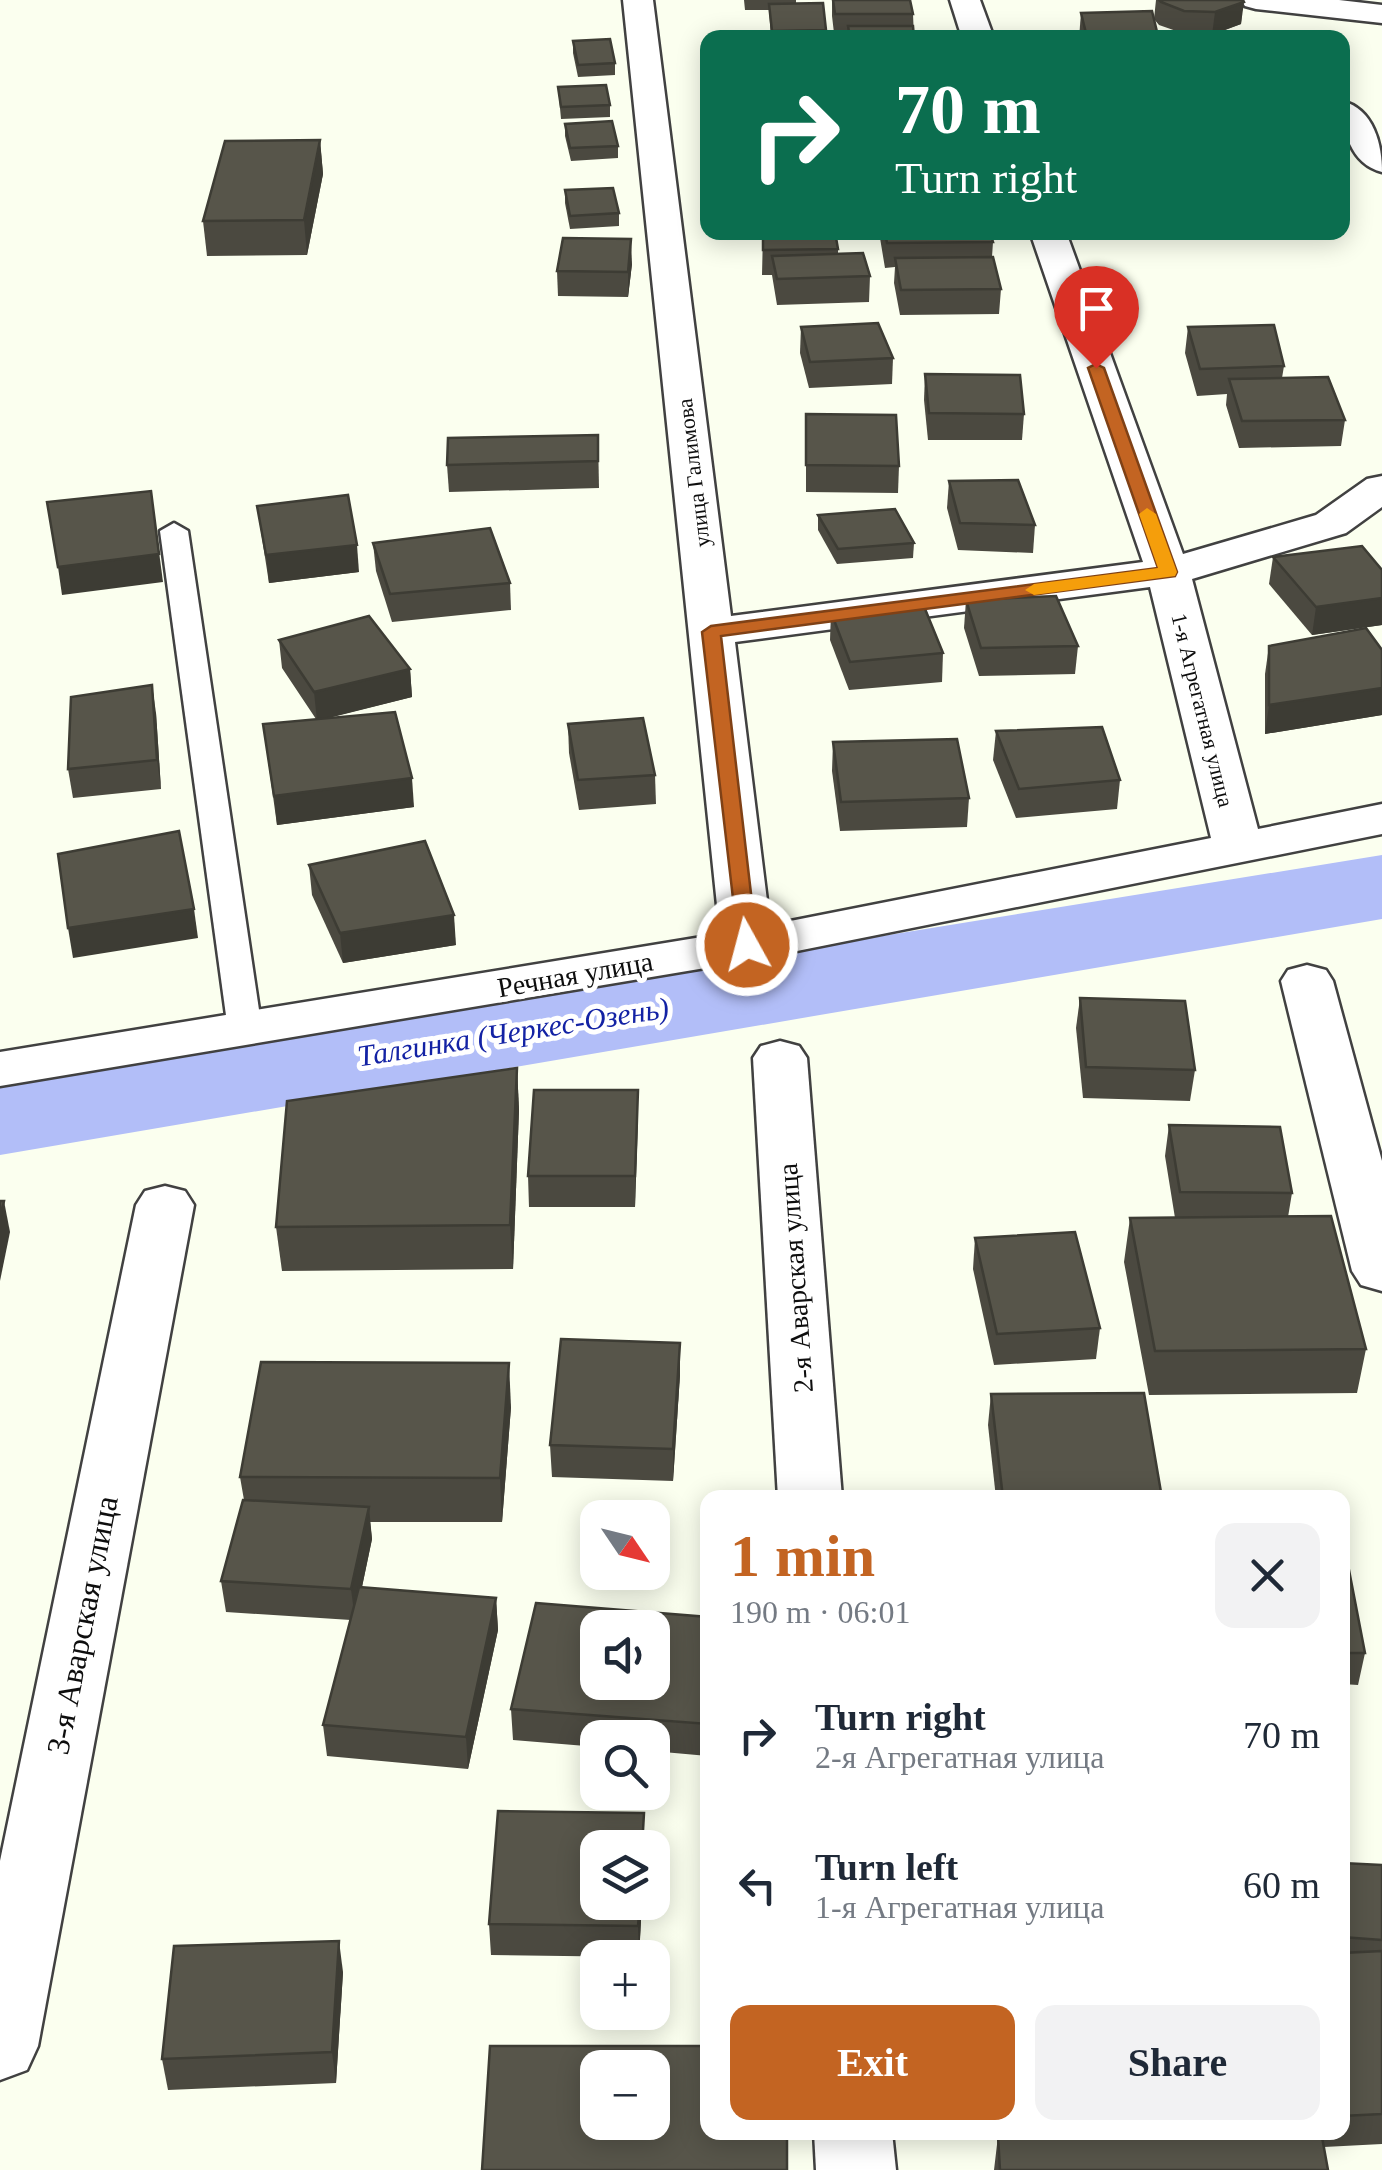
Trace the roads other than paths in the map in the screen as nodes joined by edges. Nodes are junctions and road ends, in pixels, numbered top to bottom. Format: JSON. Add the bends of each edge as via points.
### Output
{"nodes":[{"id":1,"x":638,"y":0,"type":"edge"},
{"id":2,"x":965,"y":0,"type":"edge"},
{"id":3,"x":1257,"y":0,"type":"edge"},
{"id":4,"x":1382,"y":14,"type":"edge"},
{"id":5,"x":975,"y":30,"type":"edge"},
{"id":6,"x":1280,"y":30,"type":"edge"},
{"id":7,"x":1350,"y":121,"type":"edge"},
{"id":8,"x":1382,"y":162,"type":"edge"},
{"id":9,"x":1051,"y":240,"type":"edge"},
{"id":10,"x":1382,"y":488,"type":"edge"},
{"id":11,"x":174,"y":531,"type":"dead end"},
{"id":12,"x":1168,"y":572,"type":"junction"},
{"id":13,"x":711,"y":632,"type":"junction"},
{"id":14,"x":1382,"y":819,"type":"edge"},
{"id":15,"x":1238,"y":848,"type":"junction"},
{"id":16,"x":747,"y":945,"type":"junction"},
{"id":17,"x":1307,"y":981,"type":"dead end"},
{"id":18,"x":244,"y":1030,"type":"junction"},
{"id":19,"x":780,"y":1058,"type":"dead end"},
{"id":20,"x":0,"y":1070,"type":"edge"},
{"id":21,"x":165,"y":1205,"type":"dead end"},
{"id":22,"x":1382,"y":1272,"type":"edge"},
{"id":23,"x":809,"y":1490,"type":"edge"},
{"id":24,"x":0,"y":2046,"type":"edge"},
{"id":25,"x":854,"y":2140,"type":"edge"},
{"id":26,"x":856,"y":2170,"type":"edge"}],
"edges":[{"from":1,"to":13,"type":"street","name":"улица Галимова"},
{"from":2,"to":5,"type":"street"},
{"from":3,"to":4,"type":"street"},
{"from":3,"to":6,"type":"street"},
{"from":7,"to":8,"type":"street"},
{"from":9,"to":12,"type":"street","name":"1-я Агрегатная улица"},
{"from":10,"to":12,"type":"street","via":[[1330,524]]},
{"from":11,"to":18,"type":"lane"},
{"from":12,"to":13,"type":"street"},
{"from":12,"to":15,"type":"street","name":"1-я Агрегатная улица"},
{"from":13,"to":16,"type":"street","name":"улица Галимова"},
{"from":14,"to":15,"type":"street","name":"Речная улица"},
{"from":15,"to":16,"type":"street","name":"Речная улица"},
{"from":16,"to":18,"type":"street","name":"Речная улица"},
{"from":17,"to":22,"type":"street"},
{"from":18,"to":20,"type":"street","name":"Речная улица"},
{"from":19,"to":23,"type":"street","name":"2-я Аварская улица"},
{"from":21,"to":24,"type":"street","name":"3-я Аварская улица"},
{"from":25,"to":26,"type":"street"}]}
